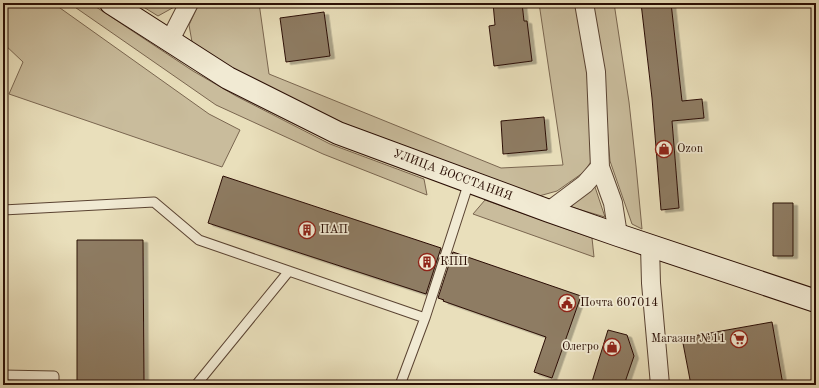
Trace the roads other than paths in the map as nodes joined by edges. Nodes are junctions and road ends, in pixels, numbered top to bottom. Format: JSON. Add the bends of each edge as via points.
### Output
{"nodes":[{"id":1,"x":111,"y":3,"type":"edge"},
{"id":2,"x":189,"y":3,"type":"edge"},
{"id":3,"x":584,"y":3,"type":"edge"},
{"id":4,"x":170,"y":40,"type":"junction"},
{"id":5,"x":600,"y":166,"type":"junction"},
{"id":6,"x":469,"y":182,"type":"junction"},
{"id":7,"x":3,"y":210,"type":"edge"},
{"id":8,"x":549,"y":211,"type":"junction"},
{"id":9,"x":618,"y":235,"type":"junction"},
{"id":10,"x":650,"y":246,"type":"junction"},
{"id":11,"x":289,"y":271,"type":"junction"},
{"id":12,"x":816,"y":300,"type":"edge"},
{"id":13,"x":425,"y":318,"type":"junction"},
{"id":14,"x":3,"y":375,"type":"edge"},
{"id":15,"x":54,"y":385,"type":"edge"},
{"id":16,"x":196,"y":385,"type":"edge"},
{"id":17,"x":400,"y":385,"type":"edge"},
{"id":18,"x":660,"y":385,"type":"edge"}],
"edges":[{"from":1,"to":4,"type":"main road","name":"УЛИЦА ВОССТАНИЯ"},
{"from":2,"to":4,"type":"street"},
{"from":3,"to":5,"type":"street","via":[[596,72]]},
{"from":4,"to":6,"type":"main road","name":"УЛИЦА ВОССТАНИЯ","via":[[228,78],[338,133]]},
{"from":5,"to":8,"type":"street","via":[[584,184]]},
{"from":5,"to":9,"type":"street","via":[[613,203]]},
{"from":6,"to":8,"type":"main road","name":"УЛИЦА ВОССТАНИЯ"},
{"from":6,"to":13,"type":"lane"},
{"from":7,"to":11,"type":"lane","via":[[154,202],[199,240]]},
{"from":8,"to":9,"type":"main road","name":"УЛИЦА ВОССТАНИЯ"},
{"from":9,"to":10,"type":"main road","name":"УЛИЦА ВОССТАНИЯ"},
{"from":10,"to":12,"type":"main road","name":"УЛИЦА ВОССТАНИЯ"},
{"from":10,"to":18,"type":"street"},
{"from":11,"to":13,"type":"lane"},
{"from":11,"to":16,"type":"lane"},
{"from":13,"to":17,"type":"lane"},
{"from":14,"to":15,"type":"lane","via":[[54,376]]}]}
